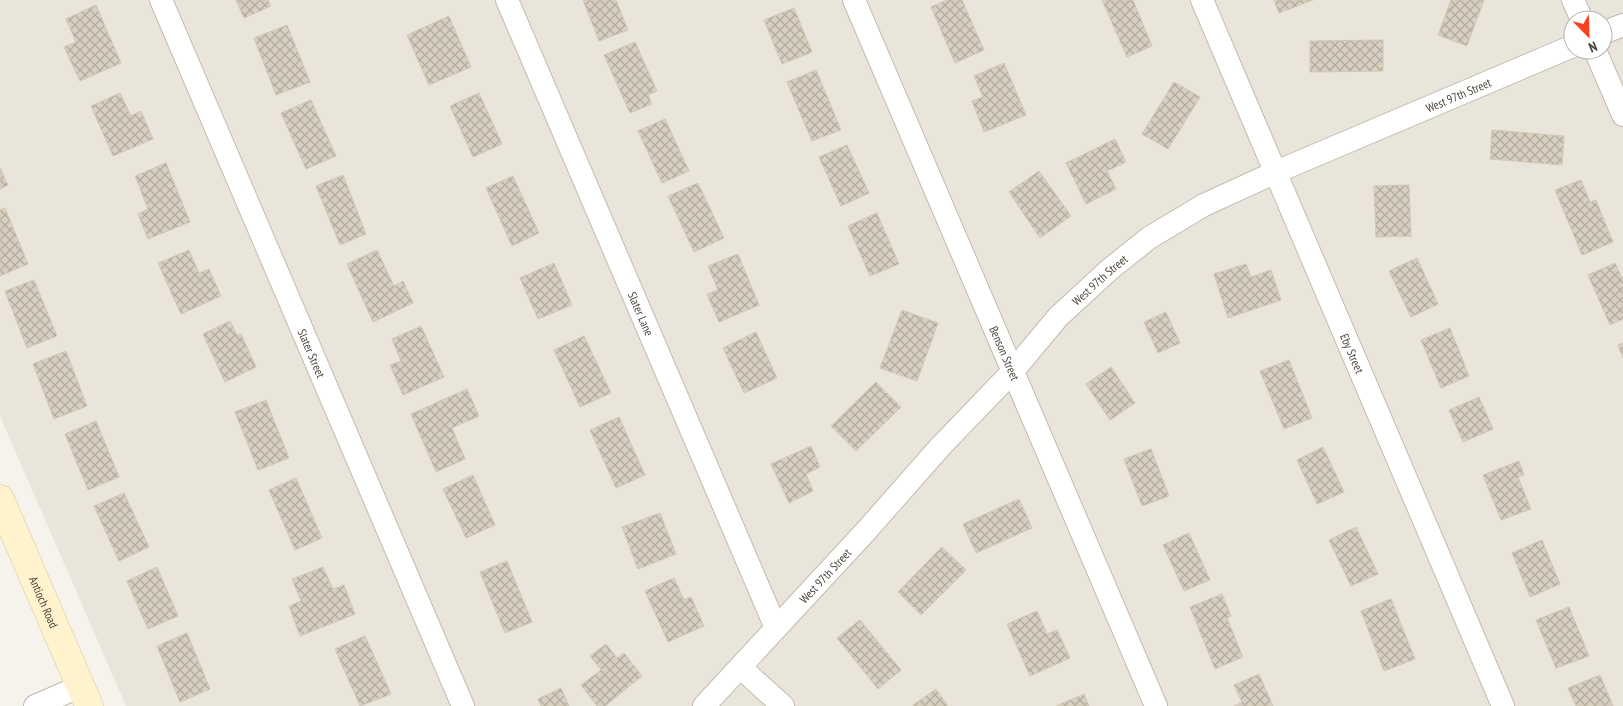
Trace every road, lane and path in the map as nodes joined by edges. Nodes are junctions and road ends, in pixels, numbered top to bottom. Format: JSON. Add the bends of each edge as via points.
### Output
{"nodes":[{"id":1,"x":161,"y":0,"type":"edge"},
{"id":2,"x":507,"y":0,"type":"edge"},
{"id":3,"x":854,"y":0,"type":"edge"},
{"id":4,"x":1202,"y":0,"type":"edge"},
{"id":5,"x":1563,"y":50,"type":"edge"},
{"id":6,"x":1599,"y":60,"type":"edge"},
{"id":7,"x":1623,"y":114,"type":"edge"},
{"id":8,"x":1276,"y":172,"type":"junction"},
{"id":9,"x":1013,"y":371,"type":"junction"},
{"id":10,"x":0,"y":499,"type":"edge"},
{"id":11,"x":776,"y":628,"type":"junction"},
{"id":12,"x":741,"y":668,"type":"junction"},
{"id":13,"x":85,"y":696,"type":"edge"},
{"id":14,"x":35,"y":706,"type":"edge"},
{"id":15,"x":463,"y":706,"type":"edge"},
{"id":16,"x":704,"y":706,"type":"edge"},
{"id":17,"x":783,"y":706,"type":"edge"},
{"id":18,"x":1156,"y":706,"type":"edge"},
{"id":19,"x":1502,"y":706,"type":"edge"}],
"edges":[{"from":1,"to":15,"type":"street","name":"Slater Street"},
{"from":2,"to":11,"type":"street","name":"Slater Lane"},
{"from":3,"to":9,"type":"street","name":"Benson Street"},
{"from":4,"to":8,"type":"street","name":"Eby Street"},
{"from":5,"to":8,"type":"street","name":"West 97th Street"},
{"from":6,"to":7,"type":"street"},
{"from":8,"to":9,"type":"street","name":"West 97th Street","via":[[1204,205],[1149,238],[1058,317]]},
{"from":8,"to":19,"type":"street","name":"Eby Street"},
{"from":9,"to":11,"type":"street","name":"West 97th Street"},
{"from":9,"to":18,"type":"street","name":"Benson Street"},
{"from":10,"to":13,"type":"main road","name":"Antioch Road"},
{"from":11,"to":12,"type":"street","name":"West 97th Street"},
{"from":12,"to":16,"type":"street","name":"West 97th Street"},
{"from":12,"to":17,"type":"street"},
{"from":13,"to":14,"type":"street"}]}
